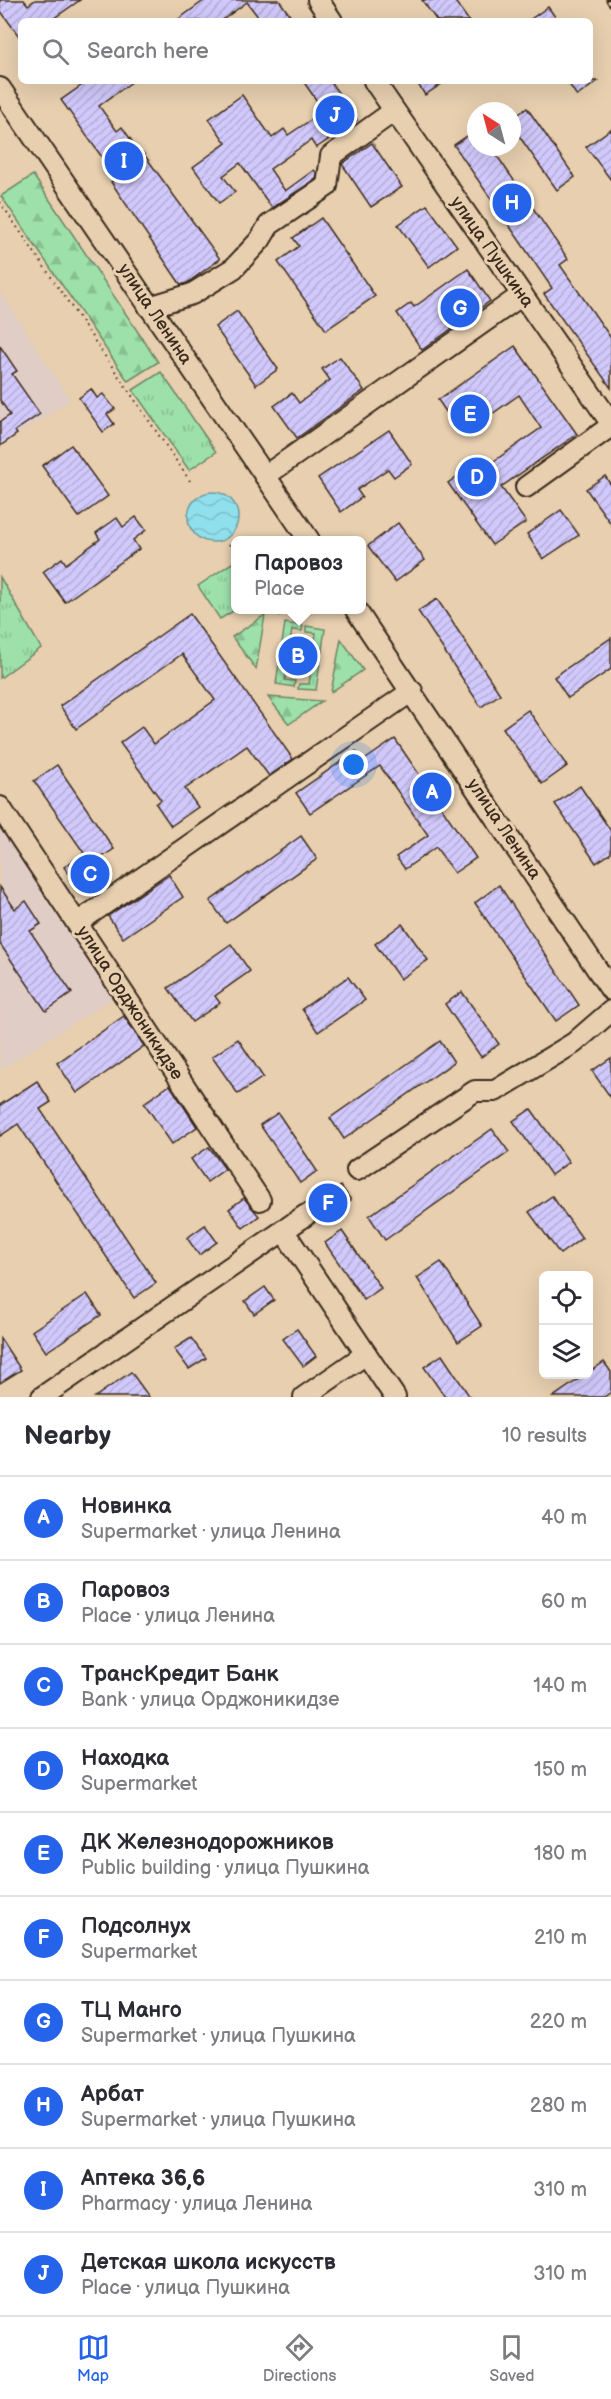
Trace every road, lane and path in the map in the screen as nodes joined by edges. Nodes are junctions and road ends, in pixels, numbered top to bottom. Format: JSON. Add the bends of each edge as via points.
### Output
{"nodes":[{"id":1,"x":318,"y":0,"type":"edge"},
{"id":2,"x":330,"y":18,"type":"edge"},
{"id":3,"x":376,"y":84,"type":"edge"},
{"id":4,"x":0,"y":88,"type":"edge"},
{"id":5,"x":394,"y":111,"type":"junction"},
{"id":6,"x":0,"y":202,"type":"edge"},
{"id":7,"x":522,"y":295,"type":"junction"},
{"id":8,"x":149,"y":307,"type":"junction"},
{"id":9,"x":611,"y":425,"type":"edge"},
{"id":10,"x":265,"y":476,"type":"junction"},
{"id":11,"x":190,"y":481,"type":"dead end"},
{"id":12,"x":526,"y":487,"type":"dead end"},
{"id":13,"x":306,"y":536,"type":"edge"},
{"id":14,"x":229,"y":544,"type":"dead end"},
{"id":15,"x":231,"y":547,"type":"edge"},
{"id":16,"x":278,"y":614,"type":"edge"},
{"id":17,"x":359,"y":614,"type":"edge"},
{"id":18,"x":282,"y":619,"type":"dead end"},
{"id":19,"x":412,"y":691,"type":"junction"},
{"id":20,"x":0,"y":807,"type":"edge"},
{"id":21,"x":77,"y":923,"type":"junction"},
{"id":22,"x":611,"y":990,"type":"edge"},
{"id":23,"x":611,"y":1011,"type":"edge"},
{"id":24,"x":357,"y":1170,"type":"dead end"},
{"id":25,"x":260,"y":1200,"type":"dead end"},
{"id":26,"x":306,"y":1215,"type":"dead end"},
{"id":27,"x":283,"y":1230,"type":"junction"},
{"id":28,"x":366,"y":1354,"type":"junction"},
{"id":29,"x":42,"y":1397,"type":"edge"},
{"id":30,"x":304,"y":1397,"type":"edge"},
{"id":31,"x":395,"y":1397,"type":"edge"}],
"edges":[{"from":1,"to":2,"type":"street"},
{"from":3,"to":5,"type":"street","name":"улица Пушкина"},
{"from":4,"to":8,"type":"street","name":"улица Ленина"},
{"from":5,"to":7,"type":"street","name":"улица Пушкина"},
{"from":5,"to":8,"type":"street","via":[[331,156],[327,186],[269,225],[234,268],[192,294]]},
{"from":6,"to":11,"type":"path"},
{"from":7,"to":9,"type":"street","name":"улица Пушкина"},
{"from":7,"to":10,"type":"street"},
{"from":8,"to":10,"type":"street","name":"улица Ленина"},
{"from":9,"to":12,"type":"street"},
{"from":10,"to":13,"type":"street","name":"улица Ленина"},
{"from":14,"to":15,"type":"path"},
{"from":16,"to":18,"type":"path"},
{"from":17,"to":19,"type":"street","name":"улица Ленина"},
{"from":19,"to":21,"type":"street"},
{"from":19,"to":22,"type":"street","name":"улица Ленина"},
{"from":20,"to":21,"type":"street","name":"улица Орджоникидзе"},
{"from":21,"to":25,"type":"street","name":"улица Орджоникидзе"},
{"from":23,"to":24,"type":"street","via":[[574,1043],[495,1091],[475,1091]]},
{"from":26,"to":27,"type":"street"},
{"from":27,"to":28,"type":"street"},
{"from":27,"to":29,"type":"street"},
{"from":28,"to":30,"type":"street"},
{"from":28,"to":31,"type":"street"}]}
